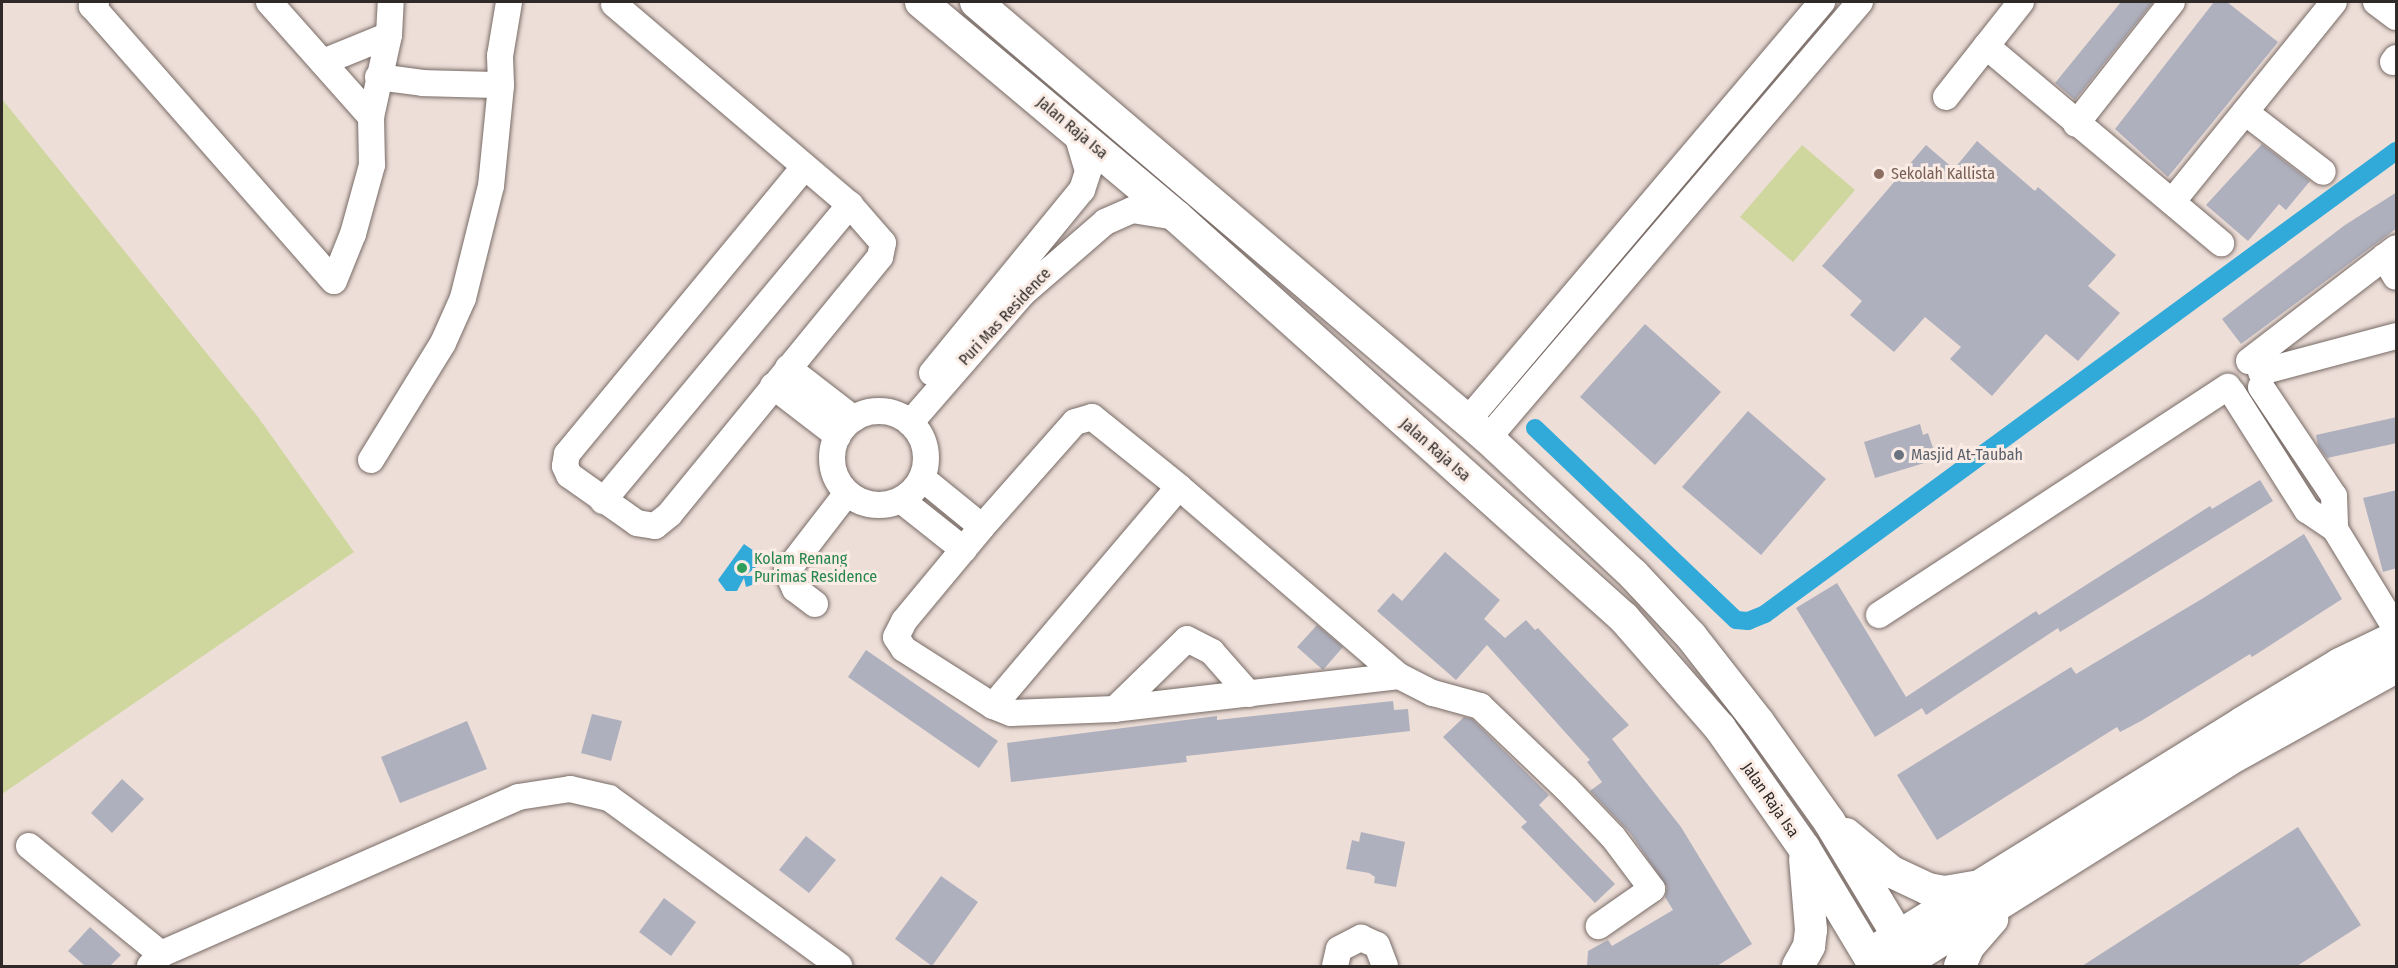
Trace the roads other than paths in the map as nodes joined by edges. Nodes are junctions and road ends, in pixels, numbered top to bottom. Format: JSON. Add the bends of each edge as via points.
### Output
{"nodes":[{"id":1,"x":96,"y":2,"type":"edge"},
{"id":2,"x":269,"y":2,"type":"edge"},
{"id":3,"x":391,"y":2,"type":"edge"},
{"id":4,"x":509,"y":2,"type":"edge"},
{"id":5,"x":921,"y":2,"type":"edge"},
{"id":6,"x":1822,"y":2,"type":"edge"},
{"id":7,"x":1860,"y":2,"type":"edge"},
{"id":8,"x":2021,"y":2,"type":"edge"},
{"id":9,"x":2172,"y":2,"type":"edge"},
{"id":10,"x":2334,"y":2,"type":"edge"},
{"id":11,"x":2376,"y":2,"type":"edge"},
{"id":12,"x":614,"y":4,"type":"dead end"},
{"id":13,"x":983,"y":7,"type":"edge"},
{"id":14,"x":2397,"y":17,"type":"edge"},
{"id":15,"x":389,"y":35,"type":"junction"},
{"id":16,"x":967,"y":40,"type":"junction"},
{"id":17,"x":1986,"y":46,"type":"junction"},
{"id":18,"x":323,"y":62,"type":"junction"},
{"id":19,"x":378,"y":77,"type":"junction"},
{"id":20,"x":501,"y":84,"type":"junction"},
{"id":21,"x":1946,"y":97,"type":"dead end"},
{"id":22,"x":2245,"y":112,"type":"junction"},
{"id":23,"x":371,"y":117,"type":"junction"},
{"id":24,"x":2076,"y":124,"type":"junction"},
{"id":25,"x":1076,"y":131,"type":"junction"},
{"id":26,"x":804,"y":168,"type":"junction"},
{"id":27,"x":2323,"y":171,"type":"dead end"},
{"id":28,"x":2172,"y":202,"type":"junction"},
{"id":29,"x":850,"y":205,"type":"junction"},
{"id":30,"x":1177,"y":218,"type":"junction"},
{"id":31,"x":2221,"y":243,"type":"dead end"},
{"id":32,"x":2392,"y":261,"type":"edge"},
{"id":33,"x":1604,"y":263,"type":"junction"},
{"id":34,"x":1624,"y":281,"type":"junction"},
{"id":35,"x":2397,"y":336,"type":"edge"},
{"id":36,"x":2257,"y":373,"type":"junction"},
{"id":37,"x":780,"y":377,"type":"junction"},
{"id":38,"x":2230,"y":390,"type":"junction"},
{"id":39,"x":904,"y":419,"type":"junction"},
{"id":40,"x":846,"y":427,"type":"junction"},
{"id":41,"x":1478,"y":429,"type":"junction"},
{"id":42,"x":371,"y":460,"type":"dead end"},
{"id":43,"x":922,"y":478,"type":"junction"},
{"id":44,"x":1179,"y":486,"type":"junction"},
{"id":45,"x":847,"y":493,"type":"junction"},
{"id":46,"x":901,"y":500,"type":"junction"},
{"id":47,"x":603,"y":501,"type":"junction"},
{"id":48,"x":982,"y":527,"type":"junction"},
{"id":49,"x":2335,"y":529,"type":"junction"},
{"id":50,"x":964,"y":550,"type":"junction"},
{"id":51,"x":815,"y":604,"type":"dead end"},
{"id":52,"x":1879,"y":615,"type":"dead end"},
{"id":53,"x":2397,"y":629,"type":"edge"},
{"id":54,"x":2397,"y":637,"type":"edge"},
{"id":55,"x":2397,"y":667,"type":"edge"},
{"id":56,"x":1399,"y":676,"type":"junction"},
{"id":57,"x":1249,"y":694,"type":"junction"},
{"id":58,"x":993,"y":706,"type":"junction"},
{"id":59,"x":1115,"y":709,"type":"junction"},
{"id":60,"x":1828,"y":821,"type":"junction"},
{"id":61,"x":29,"y":846,"type":"dead end"},
{"id":62,"x":1804,"y":848,"type":"junction"},
{"id":63,"x":1981,"y":885,"type":"junction"},
{"id":64,"x":2014,"y":897,"type":"junction"},
{"id":65,"x":1599,"y":926,"type":"dead end"},
{"id":66,"x":1906,"y":957,"type":"edge"},
{"id":67,"x":155,"y":960,"type":"edge"},
{"id":68,"x":1864,"y":963,"type":"edge"},
{"id":69,"x":839,"y":966,"type":"edge"},
{"id":70,"x":1328,"y":966,"type":"edge"},
{"id":71,"x":1385,"y":966,"type":"edge"},
{"id":72,"x":1798,"y":966,"type":"edge"},
{"id":73,"x":1960,"y":966,"type":"edge"}],
"edges":[{"from":1,"to":23,"type":"street","via":[[92,6],[334,281],[372,165]]},
{"from":2,"to":18,"type":"street"},
{"from":3,"to":15,"type":"street"},
{"from":4,"to":20,"type":"street","via":[[500,56]]},
{"from":5,"to":16,"type":"main road","name":"Jalan Raja Isa"},
{"from":6,"to":33,"type":"street"},
{"from":7,"to":34,"type":"street"},
{"from":8,"to":17,"type":"street"},
{"from":9,"to":24,"type":"street"},
{"from":10,"to":22,"type":"street"},
{"from":11,"to":14,"type":"street"},
{"from":12,"to":26,"type":"street"},
{"from":13,"to":16,"type":"main road"},
{"from":13,"to":41,"type":"main road","name":"Jalan Raja Isa"},
{"from":15,"to":18,"type":"street"},
{"from":15,"to":19,"type":"street"},
{"from":16,"to":25,"type":"main road","name":"Jalan Raja Isa"},
{"from":17,"to":21,"type":"street"},
{"from":17,"to":24,"type":"street"},
{"from":18,"to":23,"type":"street"},
{"from":19,"to":20,"type":"street","via":[[423,83]]},
{"from":19,"to":23,"type":"street"},
{"from":20,"to":42,"type":"street","via":[[491,186],[463,297],[443,343]]},
{"from":22,"to":27,"type":"street"},
{"from":22,"to":28,"type":"street"},
{"from":24,"to":28,"type":"street"},
{"from":25,"to":30,"type":"main road","name":"Jalan Raja Isa"},
{"from":25,"to":39,"type":"street","name":"Puri Mas Residence","via":[[1088,171],[1082,190]]},
{"from":26,"to":29,"type":"street"},
{"from":26,"to":47,"type":"street","via":[[567,454],[568,475]]},
{"from":28,"to":31,"type":"street"},
{"from":29,"to":37,"type":"street","via":[[881,236],[883,250]]},
{"from":29,"to":47,"type":"street"},
{"from":30,"to":39,"type":"street","name":"Puri Mas Residence","via":[[1132,210],[1105,222],[1022,294]]},
{"from":30,"to":62,"type":"main road","name":"Jalan Raja Isa","via":[[1624,618],[1720,728]]},
{"from":32,"to":36,"type":"street"},
{"from":33,"to":34,"type":"street"},
{"from":33,"to":41,"type":"street"},
{"from":34,"to":41,"type":"street"},
{"from":35,"to":36,"type":"street"},
{"from":36,"to":38,"type":"street","via":[[2248,396]]},
{"from":36,"to":49,"type":"street","via":[[2334,496]]},
{"from":37,"to":40,"type":"street"},
{"from":37,"to":47,"type":"street","via":[[670,514],[655,526],[637,523]]},
{"from":38,"to":49,"type":"street","via":[[2307,510]]},
{"from":38,"to":52,"type":"street"},
{"from":39,"to":40,"type":"street","via":[[875,411]]},
{"from":39,"to":43,"type":"street","via":[[924,443]]},
{"from":40,"to":45,"type":"street","via":[[832,466]]},
{"from":41,"to":60,"type":"main road","name":"Jalan Raja Isa","via":[[1576,517],[1691,636],[1738,694]]},
{"from":43,"to":46,"type":"street"},
{"from":43,"to":48,"type":"street"},
{"from":44,"to":48,"type":"street","via":[[1101,423],[1085,417],[1075,422]]},
{"from":44,"to":56,"type":"street"},
{"from":44,"to":58,"type":"street"},
{"from":45,"to":46,"type":"street","via":[[863,503],[882,505]]},
{"from":45,"to":51,"type":"street","via":[[787,571],[795,589]]},
{"from":46,"to":50,"type":"street"},
{"from":48,"to":50,"type":"street"},
{"from":49,"to":53,"type":"street"},
{"from":50,"to":58,"type":"street","via":[[904,621],[897,644]]},
{"from":54,"to":63,"type":"main road","via":[[2340,664]]},
{"from":55,"to":64,"type":"main road","via":[[2228,760]]},
{"from":56,"to":57,"type":"street"},
{"from":56,"to":65,"type":"street","via":[[1433,693],[1480,706],[1613,837],[1652,889]]},
{"from":57,"to":59,"type":"street"},
{"from":57,"to":59,"type":"street","via":[[1212,652],[1187,639]]},
{"from":58,"to":59,"type":"street","via":[[1011,714]]},
{"from":60,"to":63,"type":"main road","via":[[1892,872],[1928,889],[1945,892]]},
{"from":60,"to":66,"type":"main road","name":"Jalan Raja Isa"},
{"from":61,"to":67,"type":"street"},
{"from":62,"to":68,"type":"main road","name":"Jalan Raja Isa"},
{"from":62,"to":72,"type":"main road","via":[[1811,930],[1809,946]]},
{"from":63,"to":66,"type":"main road"},
{"from":64,"to":66,"type":"main road"},
{"from":64,"to":73,"type":"main road","via":[[1982,929]]},
{"from":66,"to":68,"type":"main road"},
{"from":67,"to":69,"type":"street","via":[[518,797],[570,789],[609,798]]},
{"from":70,"to":71,"type":"street","via":[[1345,943],[1362,938],[1377,945]]}]}
